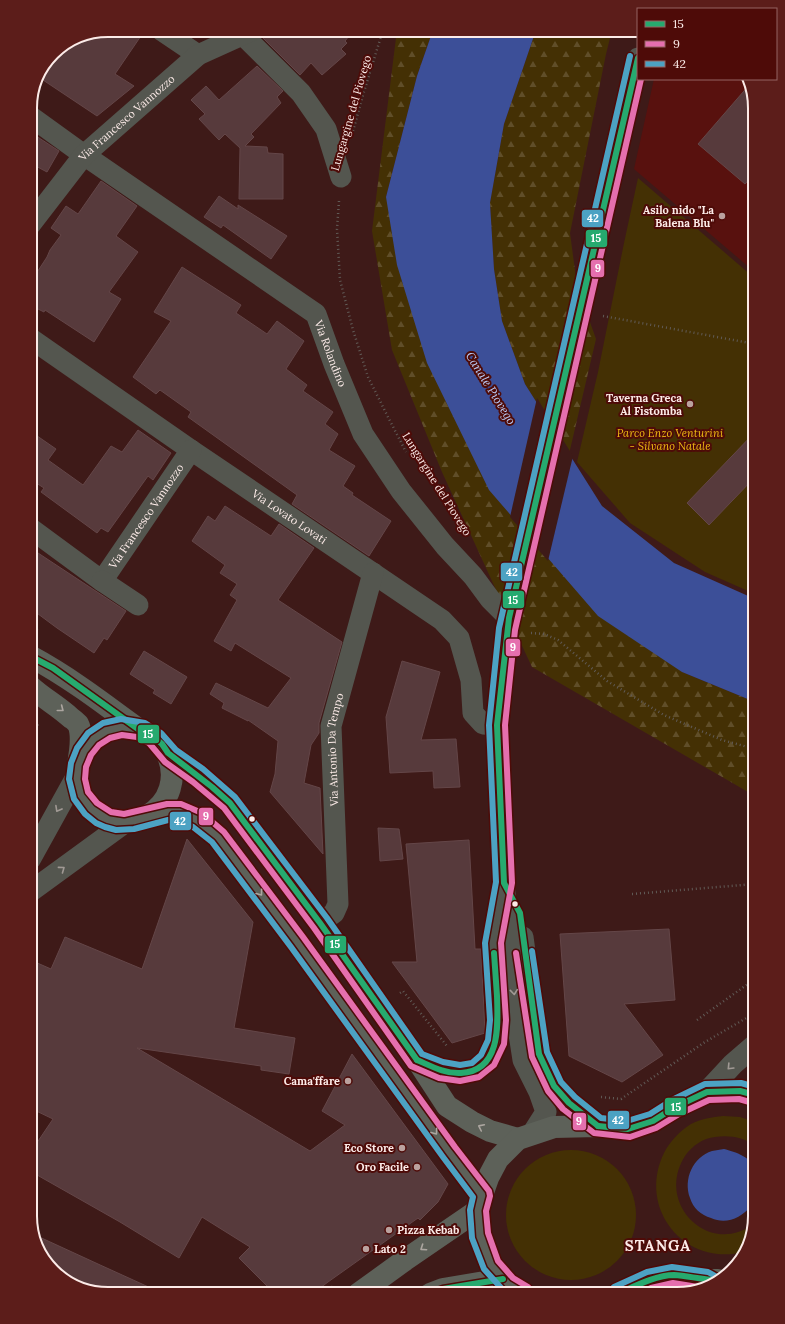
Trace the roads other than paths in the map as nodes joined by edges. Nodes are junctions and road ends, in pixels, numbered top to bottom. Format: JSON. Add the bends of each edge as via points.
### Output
{"nodes":[{"id":1,"x":171,"y":37,"type":"edge"},
{"id":2,"x":237,"y":37,"type":"edge"},
{"id":3,"x":252,"y":37,"type":"edge"},
{"id":4,"x":198,"y":55,"type":"junction"},
{"id":5,"x":637,"y":62,"type":"edge"},
{"id":6,"x":37,"y":121,"type":"edge"},
{"id":7,"x":84,"y":155,"type":"junction"},
{"id":8,"x":341,"y":177,"type":"road end"},
{"id":9,"x":37,"y":216,"type":"edge"},
{"id":10,"x":37,"y":343,"type":"edge"},
{"id":11,"x":191,"y":450,"type":"junction"},
{"id":12,"x":37,"y":533,"type":"edge"},
{"id":13,"x":373,"y":573,"type":"junction"},
{"id":14,"x":102,"y":581,"type":"junction"},
{"id":15,"x":138,"y":605,"type":"dead end"},
{"id":16,"x":508,"y":624,"type":"junction"},
{"id":17,"x":37,"y":660,"type":"edge"},
{"id":18,"x":37,"y":692,"type":"edge"},
{"id":19,"x":497,"y":725,"type":"junction"},
{"id":20,"x":138,"y":729,"type":"junction"},
{"id":21,"x":168,"y":753,"type":"junction"},
{"id":22,"x":77,"y":770,"type":"junction"},
{"id":23,"x":136,"y":820,"type":"junction"},
{"id":24,"x":37,"y":847,"type":"edge"},
{"id":25,"x":504,"y":883,"type":"junction"},
{"id":26,"x":37,"y":887,"type":"edge"},
{"id":27,"x":320,"y":923,"type":"junction"},
{"id":28,"x":748,"y":1050,"type":"edge"},
{"id":29,"x":417,"y":1060,"type":"junction"},
{"id":30,"x":707,"y":1092,"type":"junction"},
{"id":31,"x":748,"y":1093,"type":"edge"},
{"id":32,"x":598,"y":1126,"type":"junction"},
{"id":33,"x":525,"y":1137,"type":"junction"},
{"id":34,"x":480,"y":1202,"type":"junction"},
{"id":35,"x":707,"y":1280,"type":"edge"},
{"id":36,"x":368,"y":1287,"type":"edge"},
{"id":37,"x":510,"y":1287,"type":"edge"},
{"id":38,"x":632,"y":1287,"type":"edge"}],
"edges":[{"from":1,"to":4,"type":"street"},
{"from":2,"to":4,"type":"street","name":"Via Francesco Vannozzo"},
{"from":3,"to":8,"type":"street","name":"Via Francesco Vannozzo","via":[[301,92],[326,129]]},
{"from":4,"to":7,"type":"street","name":"Via Francesco Vannozzo"},
{"from":5,"to":16,"type":"street"},
{"from":6,"to":7,"type":"street","name":"Via Rolandino"},
{"from":7,"to":9,"type":"street","name":"Via Francesco Vannozzo"},
{"from":7,"to":16,"type":"street","name":"Via Rolandino","via":[[316,314],[363,434],[401,491],[473,576]]},
{"from":10,"to":11,"type":"street","name":"Via Lovato Lovati"},
{"from":11,"to":13,"type":"street","name":"Via Lovato Lovati"},
{"from":11,"to":14,"type":"street","name":"Via Francesco Vannozzo"},
{"from":12,"to":14,"type":"street"},
{"from":13,"to":19,"type":"street","name":"Via Lovato Lovati","via":[[442,620],[460,638],[471,680],[473,714],[484,724]]},
{"from":13,"to":27,"type":"street","name":"Via Antonio Da Tempo","via":[[331,726],[338,904],[334,913]]},
{"from":14,"to":15,"type":"street"},
{"from":16,"to":19,"type":"street"},
{"from":17,"to":20,"type":"main road","via":[[74,682]]},
{"from":18,"to":22,"type":"main road","one_way":true,"via":[[61,708],[77,724],[81,738]]},
{"from":19,"to":25,"type":"street"},
{"from":20,"to":21,"type":"main road","via":[[154,737]]},
{"from":20,"to":22,"type":"main road","via":[[119,727],[93,739],[83,751]]},
{"from":21,"to":23,"type":"main road","via":[[172,770],[171,787],[162,805],[155,812]]},
{"from":21,"to":27,"type":"main road","via":[[230,803]]},
{"from":22,"to":23,"type":"main road","via":[[81,794],[99,815],[117,822]]},
{"from":22,"to":24,"type":"street","one_way":true},
{"from":26,"to":23,"type":"street","one_way":true},
{"from":23,"to":34,"type":"main road","one_way":true,"via":[[170,811],[183,813],[202,822],[218,837],[449,1152]]},
{"from":25,"to":29,"type":"street","via":[[493,943],[498,1020],[496,1042],[488,1060],[476,1070],[460,1073],[441,1070]]},
{"from":25,"to":32,"type":"street","via":[[520,913],[538,1054],[554,1086],[569,1103]]},
{"from":25,"to":33,"type":"street","one_way":true,"via":[[523,1060],[546,1112]]},
{"from":27,"to":29,"type":"main road"},
{"from":28,"to":30,"type":"street","one_way":true},
{"from":33,"to":29,"type":"main road","one_way":true,"via":[[490,1131],[447,1106]]},
{"from":30,"to":31,"type":"main road"},
{"from":30,"to":32,"type":"main road","via":[[653,1121],[628,1129]]},
{"from":32,"to":33,"type":"main road","via":[[554,1127]]},
{"from":33,"to":34,"type":"main road","via":[[498,1159]]},
{"from":34,"to":36,"type":"main road","one_way":true},
{"from":34,"to":37,"type":"main road","via":[[480,1235],[491,1265]]},
{"from":35,"to":38,"type":"main road","via":[[673,1275],[649,1280]]}]}
